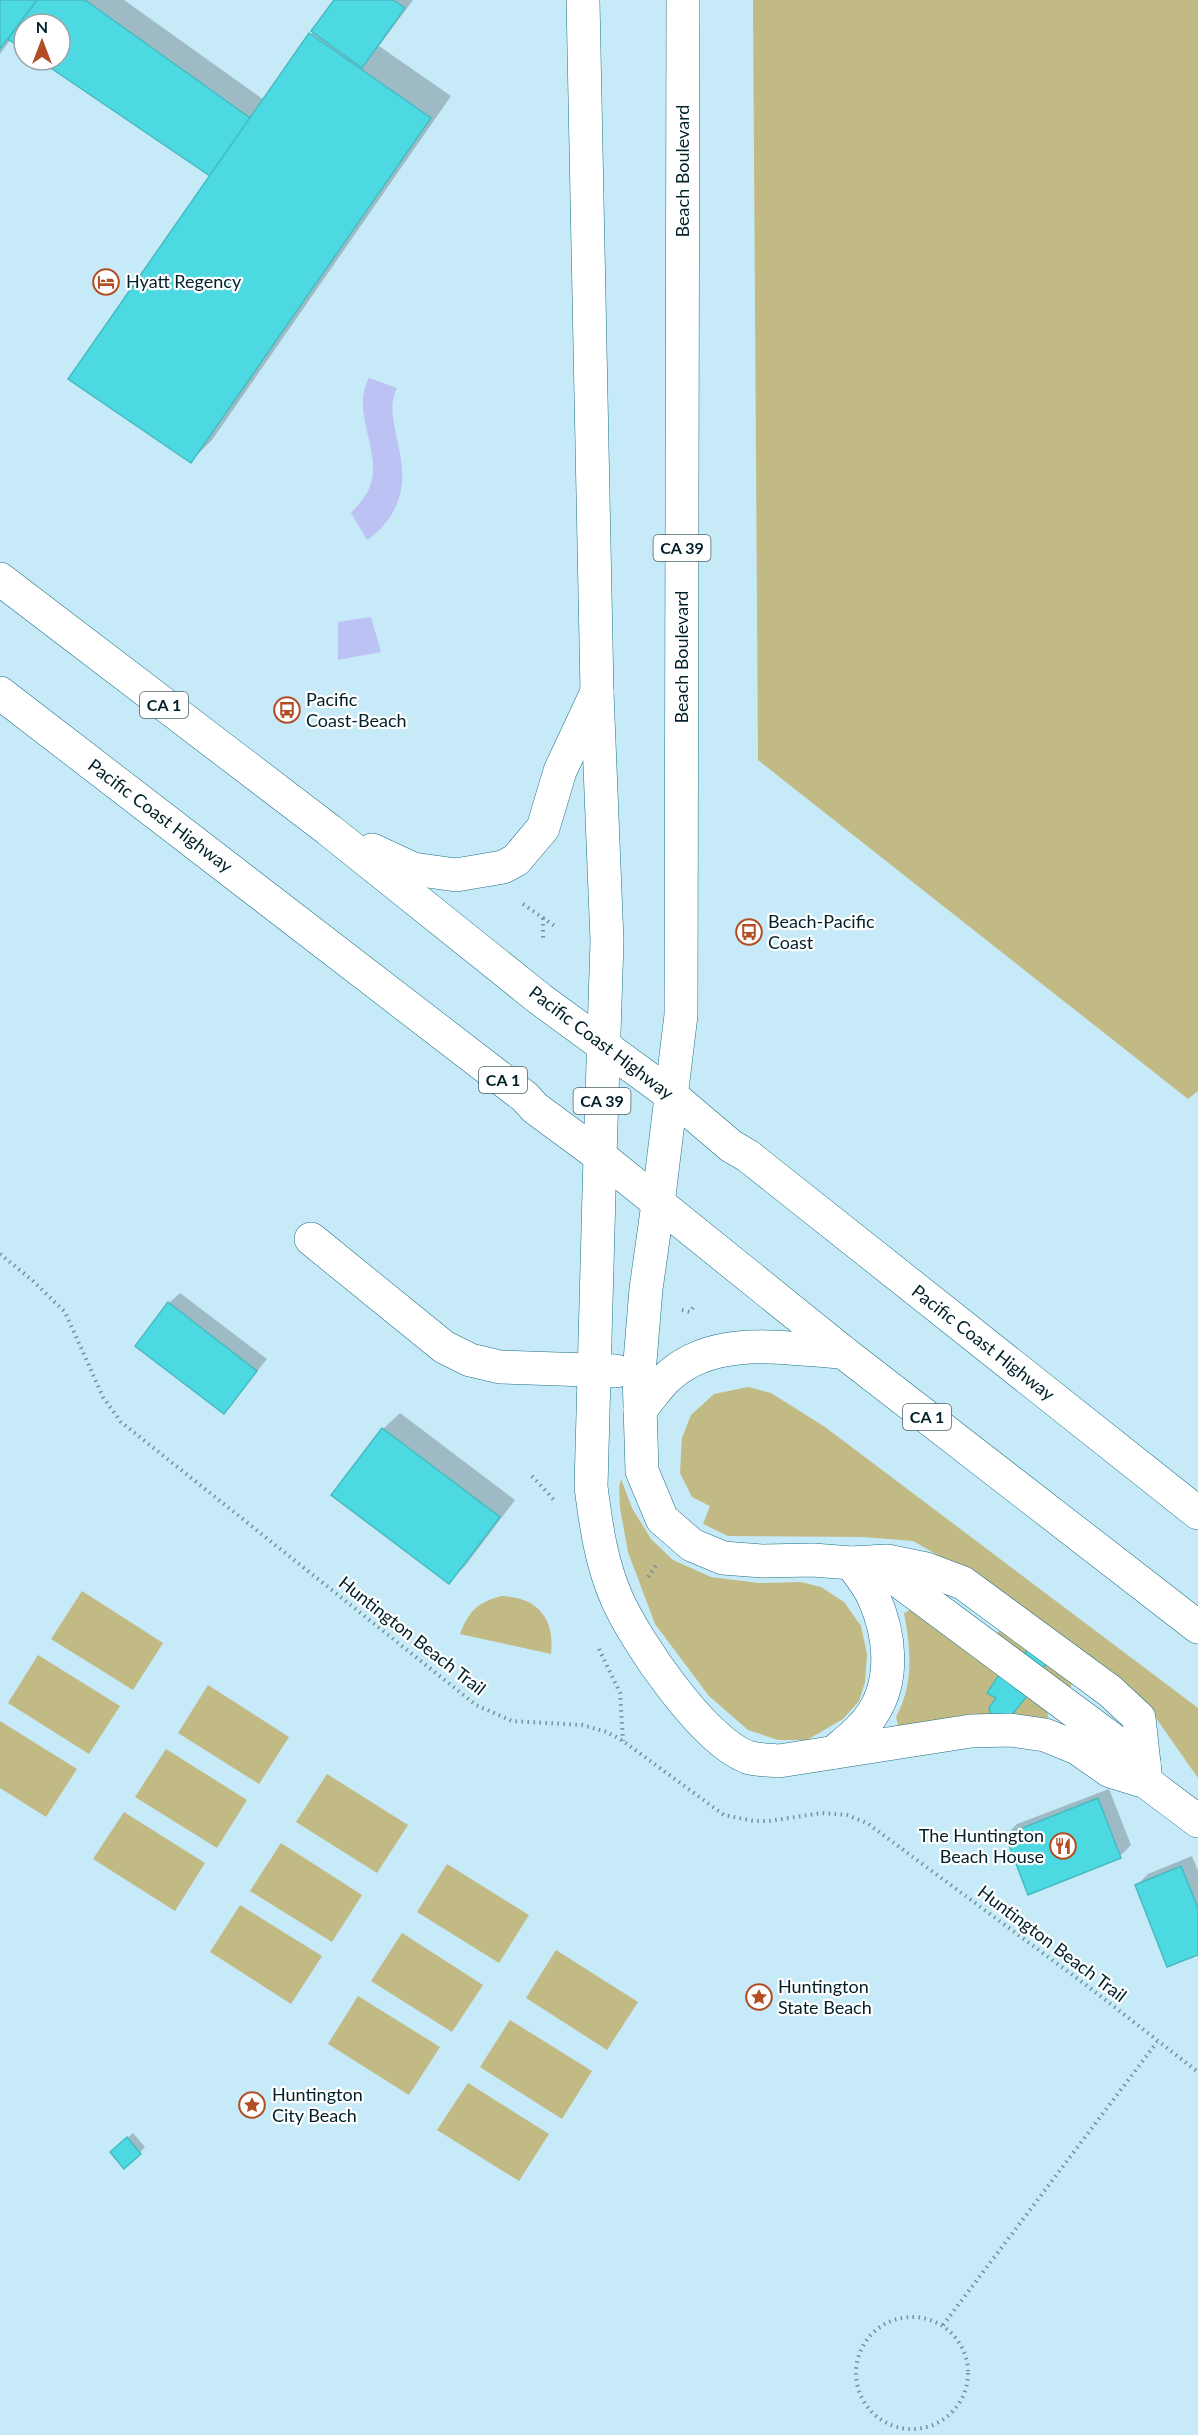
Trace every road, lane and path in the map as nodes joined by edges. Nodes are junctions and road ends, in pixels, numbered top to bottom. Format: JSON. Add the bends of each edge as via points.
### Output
{"nodes":[{"id":1,"x":583,"y":0,"type":"edge"},
{"id":2,"x":683,"y":0,"type":"edge"},
{"id":3,"x":0,"y":579,"type":"edge"},
{"id":4,"x":597,"y":692,"type":"junction"},
{"id":5,"x":0,"y":693,"type":"edge"},
{"id":6,"x":328,"y":830,"type":"junction"},
{"id":7,"x":524,"y":904,"type":"dead end"},
{"id":8,"x":543,"y":918,"type":"junction"},
{"id":9,"x":556,"y":927,"type":"dead end"},
{"id":10,"x":543,"y":938,"type":"dead end"},
{"id":11,"x":604,"y":1046,"type":"junction"},
{"id":12,"x":671,"y":1095,"type":"junction"},
{"id":13,"x":600,"y":1156,"type":"junction"},
{"id":14,"x":658,"y":1204,"type":"junction"},
{"id":15,"x":311,"y":1239,"type":"dead end"},
{"id":16,"x":0,"y":1254,"type":"edge"},
{"id":17,"x":694,"y":1306,"type":"dead end"},
{"id":18,"x":681,"y":1310,"type":"dead end"},
{"id":19,"x":843,"y":1352,"type":"junction"},
{"id":20,"x":593,"y":1370,"type":"junction"},
{"id":21,"x":639,"y":1372,"type":"junction"},
{"id":22,"x":640,"y":1410,"type":"junction"},
{"id":23,"x":1198,"y":1513,"type":"edge"},
{"id":24,"x":664,"y":1555,"type":"dead end"},
{"id":25,"x":862,"y":1562,"type":"junction"},
{"id":26,"x":646,"y":1579,"type":"dead end"},
{"id":27,"x":1198,"y":1627,"type":"edge"},
{"id":28,"x":834,"y":1752,"type":"junction"},
{"id":29,"x":1145,"y":1772,"type":"junction"},
{"id":30,"x":1198,"y":1821,"type":"edge"},
{"id":31,"x":1157,"y":2042,"type":"junction"},
{"id":32,"x":1198,"y":2072,"type":"edge"},
{"id":33,"x":943,"y":2325,"type":"junction"}],
"edges":[{"from":1,"to":4,"type":"main road","number":"CA 39"},
{"from":2,"to":12,"type":"main road","name":"Beach Boulevard","number":"CA 39","via":[[681,1016]]},
{"from":3,"to":6,"type":"main road","name":"Pacific Coast Highway","number":"CA 1"},
{"from":4,"to":6,"type":"main road","via":[[560,771],[543,828],[516,860],[503,867],[456,875],[413,869]]},
{"from":4,"to":11,"type":"main road","number":"CA 39","via":[[607,941]]},
{"from":5,"to":13,"type":"main road","name":"Pacific Coast Highway","number":"CA 1"},
{"from":6,"to":11,"type":"main road","name":"Pacific Coast Highway","number":"CA 1","via":[[456,934]]},
{"from":7,"to":8,"type":"path"},
{"from":8,"to":9,"type":"path"},
{"from":8,"to":10,"type":"path"},
{"from":11,"to":12,"type":"main road","name":"Pacific Coast Highway","number":"CA 1"},
{"from":11,"to":13,"type":"main road","number":"CA 39"},
{"from":12,"to":14,"type":"main road","name":"Beach Boulevard","number":"CA 39"},
{"from":12,"to":23,"type":"main road","name":"Pacific Coast Highway","number":"CA 1"},
{"from":13,"to":14,"type":"main road","name":"Pacific Coast Highway","number":"CA 1"},
{"from":13,"to":20,"type":"main road"},
{"from":14,"to":19,"type":"main road","name":"Pacific Coast Highway","number":"CA 1"},
{"from":14,"to":21,"type":"main road","name":"Beach Boulevard"},
{"from":15,"to":20,"type":"main road","via":[[444,1347],[470,1360],[500,1367]]},
{"from":16,"to":31,"type":"path","name":"Huntington Beach Trail","via":[[65,1312],[103,1397],[121,1422],[476,1705],[512,1720],[582,1725],[607,1732],[724,1815],[770,1821],[822,1813],[847,1815],[867,1823]]},
{"from":17,"to":18,"type":"path","via":[[690,1312]]},
{"from":19,"to":22,"type":"main road","via":[[748,1346],[708,1354],[669,1375]]},
{"from":19,"to":27,"type":"main road","name":"Pacific Coast Highway","number":"CA 1"},
{"from":20,"to":21,"type":"main road"},
{"from":20,"to":28,"type":"main road","via":[[591,1487],[598,1541],[617,1599],[643,1647],[716,1737],[747,1757],[779,1761]]},
{"from":21,"to":22,"type":"main road","name":"Beach Boulevard"},
{"from":22,"to":25,"type":"main road","name":"Beach Boulevard","via":[[642,1471],[662,1519],[692,1545],[723,1558]]},
{"from":24,"to":26,"type":"path"},
{"from":25,"to":28,"type":"main road","via":[[887,1634],[884,1692],[860,1730]]},
{"from":25,"to":29,"type":"main road","name":"Beach Boulevard","via":[[887,1561],[926,1569],[963,1583],[1110,1691],[1139,1718]]},
{"from":28,"to":29,"type":"main road","via":[[971,1731],[1010,1730],[1045,1736],[1077,1748],[1110,1771]]},
{"from":29,"to":30,"type":"main road"},
{"from":31,"to":32,"type":"path","name":"Huntington Beach Trail"},
{"from":31,"to":33,"type":"path"},
{"from":33,"to":33,"type":"path","via":[[909,2316],[891,2320],[864,2343],[857,2359],[860,2394],[869,2410],[884,2422],[921,2429],[955,2410],[966,2394],[967,2355]]}]}
